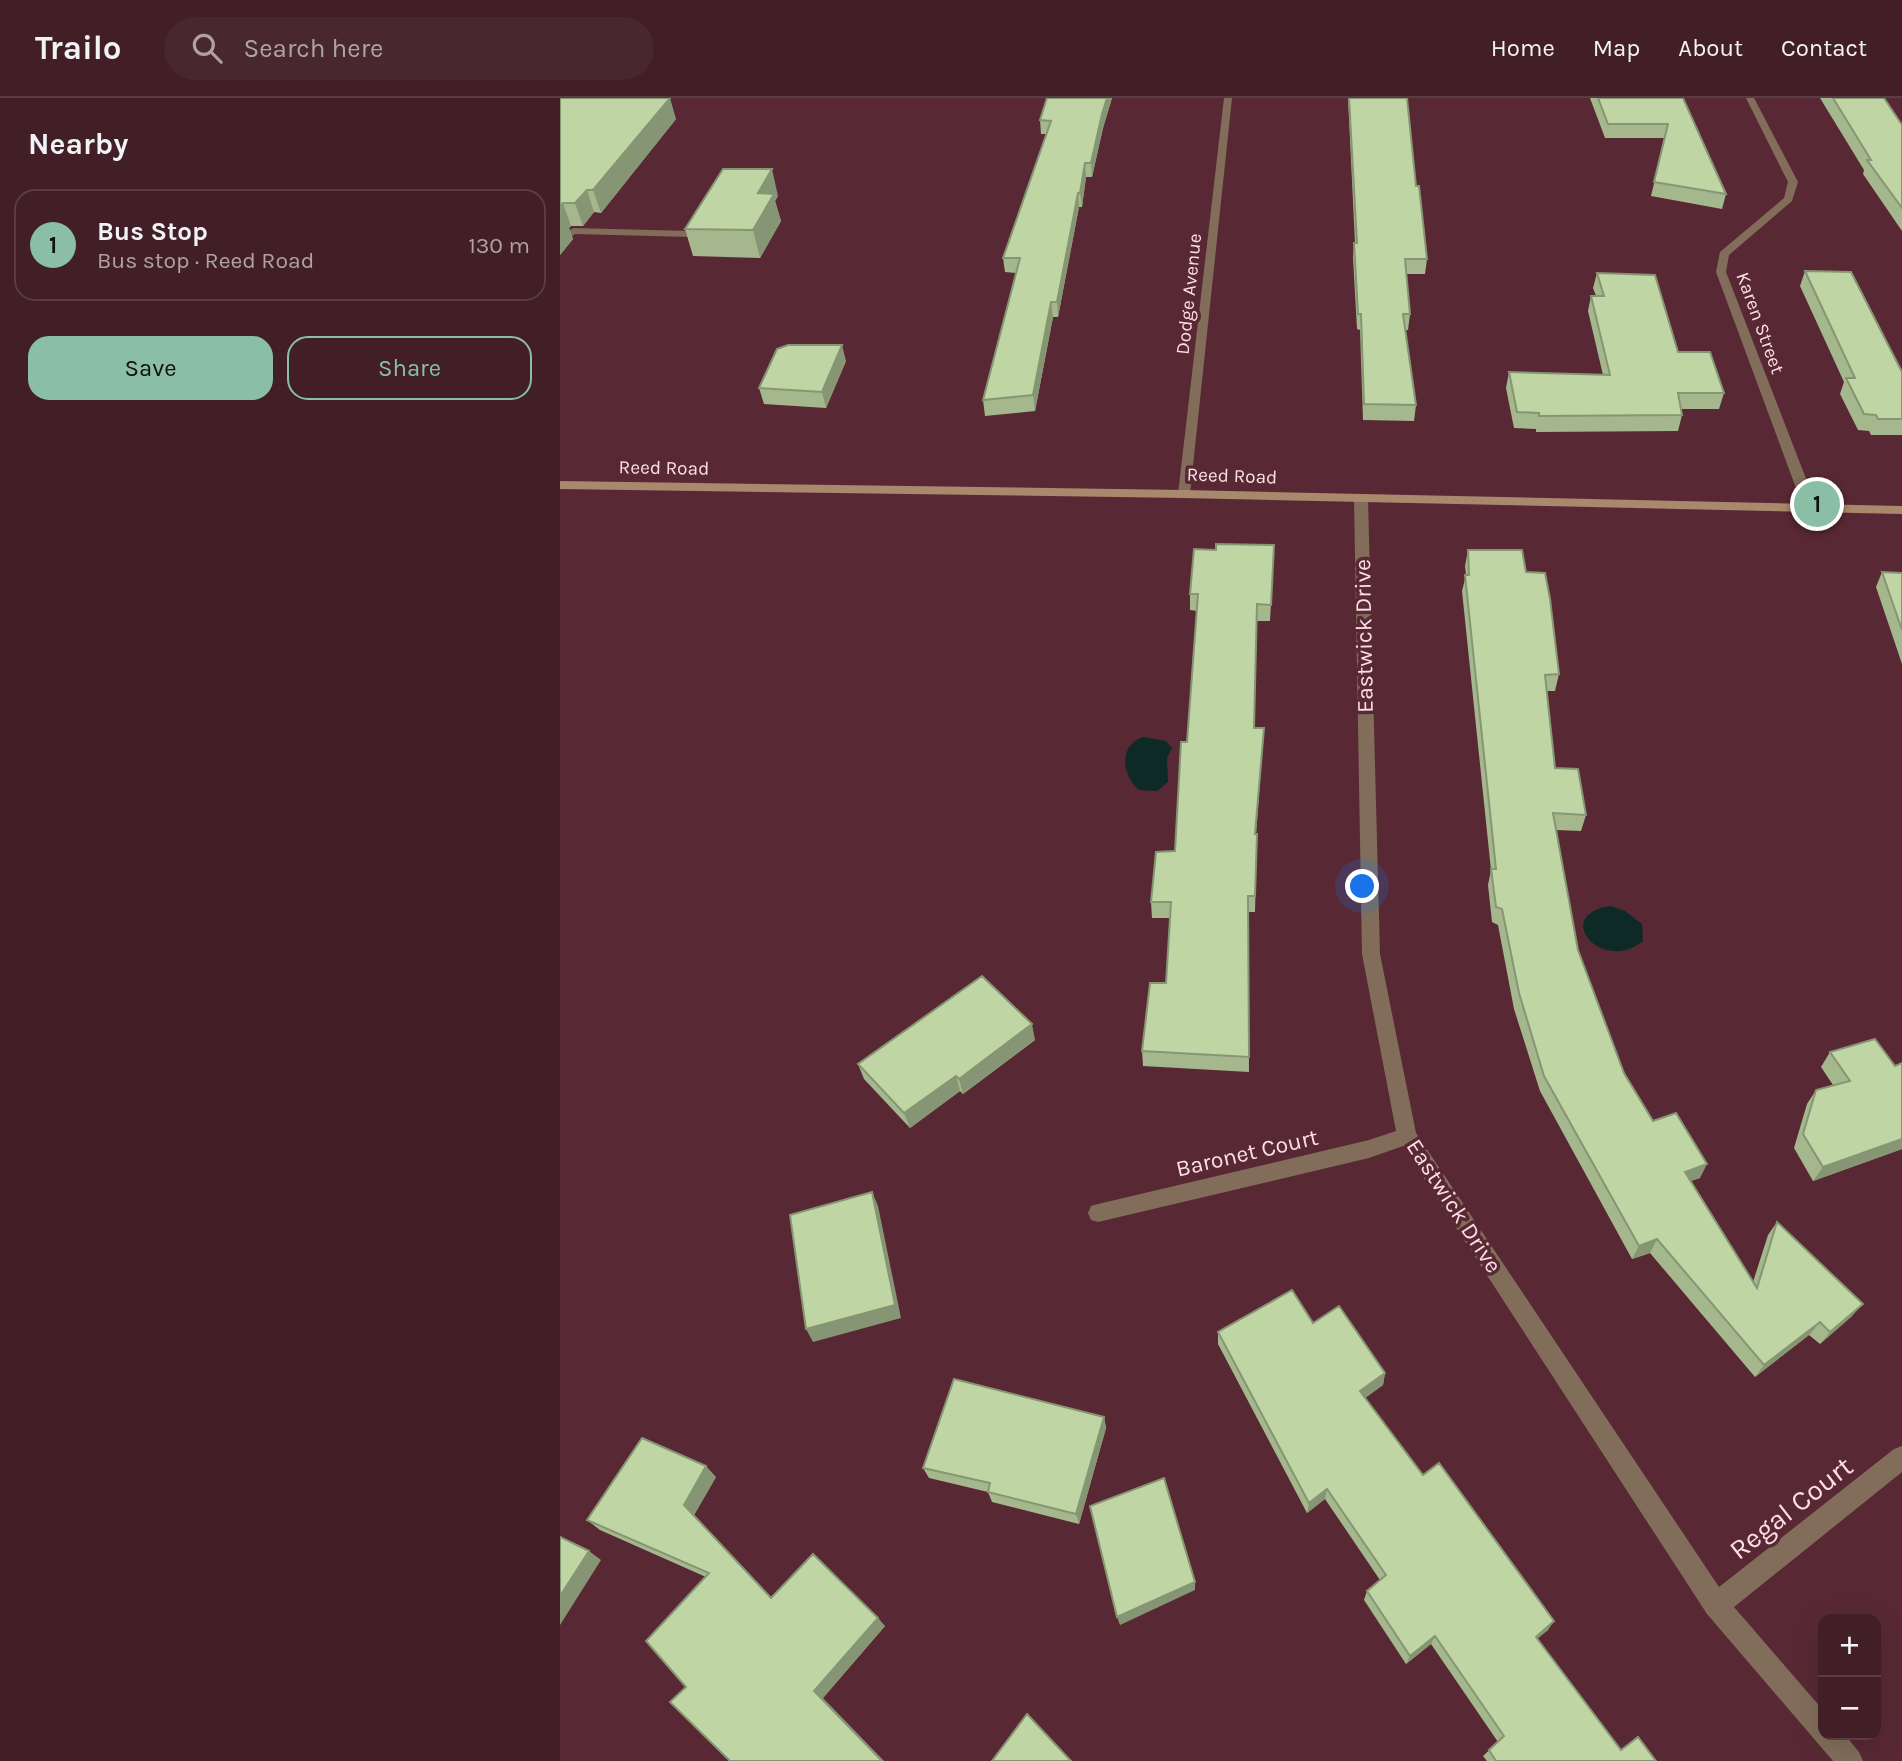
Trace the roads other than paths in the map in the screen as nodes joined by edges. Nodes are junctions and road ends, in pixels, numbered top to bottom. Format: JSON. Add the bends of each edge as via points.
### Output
{"nodes":[{"id":1,"x":1228,"y":98,"type":"edge"},
{"id":2,"x":1750,"y":98,"type":"edge"},
{"id":3,"x":560,"y":232,"type":"edge"},
{"id":4,"x":573,"y":232,"type":"junction"},
{"id":5,"x":691,"y":234,"type":"edge"},
{"id":6,"x":560,"y":242,"type":"edge"},
{"id":7,"x":560,"y":485,"type":"edge"},
{"id":8,"x":1184,"y":494,"type":"junction"},
{"id":9,"x":1362,"y":499,"type":"junction"},
{"id":10,"x":1810,"y":508,"type":"junction"},
{"id":11,"x":1902,"y":509,"type":"edge"},
{"id":12,"x":1406,"y":1136,"type":"junction"},
{"id":13,"x":1098,"y":1213,"type":"dead end"},
{"id":14,"x":1902,"y":1457,"type":"edge"},
{"id":15,"x":1717,"y":1605,"type":"junction"},
{"id":16,"x":1818,"y":1724,"type":"edge"},
{"id":17,"x":1832,"y":1740,"type":"edge"},
{"id":18,"x":1850,"y":1761,"type":"edge"}],
"edges":[{"from":1,"to":8,"type":"street","name":"Dodge Avenue"},
{"from":2,"to":10,"type":"street","name":"Karen Street","via":[[1793,182],[1789,199],[1724,254],[1721,272]]},
{"from":3,"to":4,"type":"street"},
{"from":4,"to":5,"type":"street"},
{"from":4,"to":6,"type":"street"},
{"from":7,"to":8,"type":"main road","name":"Reed Road"},
{"from":8,"to":9,"type":"main road","name":"Reed Road"},
{"from":9,"to":10,"type":"main road","name":"Reed Road"},
{"from":9,"to":12,"type":"street","name":"Eastwick Drive","via":[[1371,954]]},
{"from":10,"to":11,"type":"main road","name":"Reed Road"},
{"from":12,"to":13,"type":"street","name":"Baronet Court","via":[[1369,1149]]},
{"from":12,"to":15,"type":"street","name":"Eastwick Drive"},
{"from":14,"to":15,"type":"street","name":"Regal Court"},
{"from":15,"to":16,"type":"street","name":"Eastwick Drive"},
{"from":17,"to":18,"type":"street"}]}
